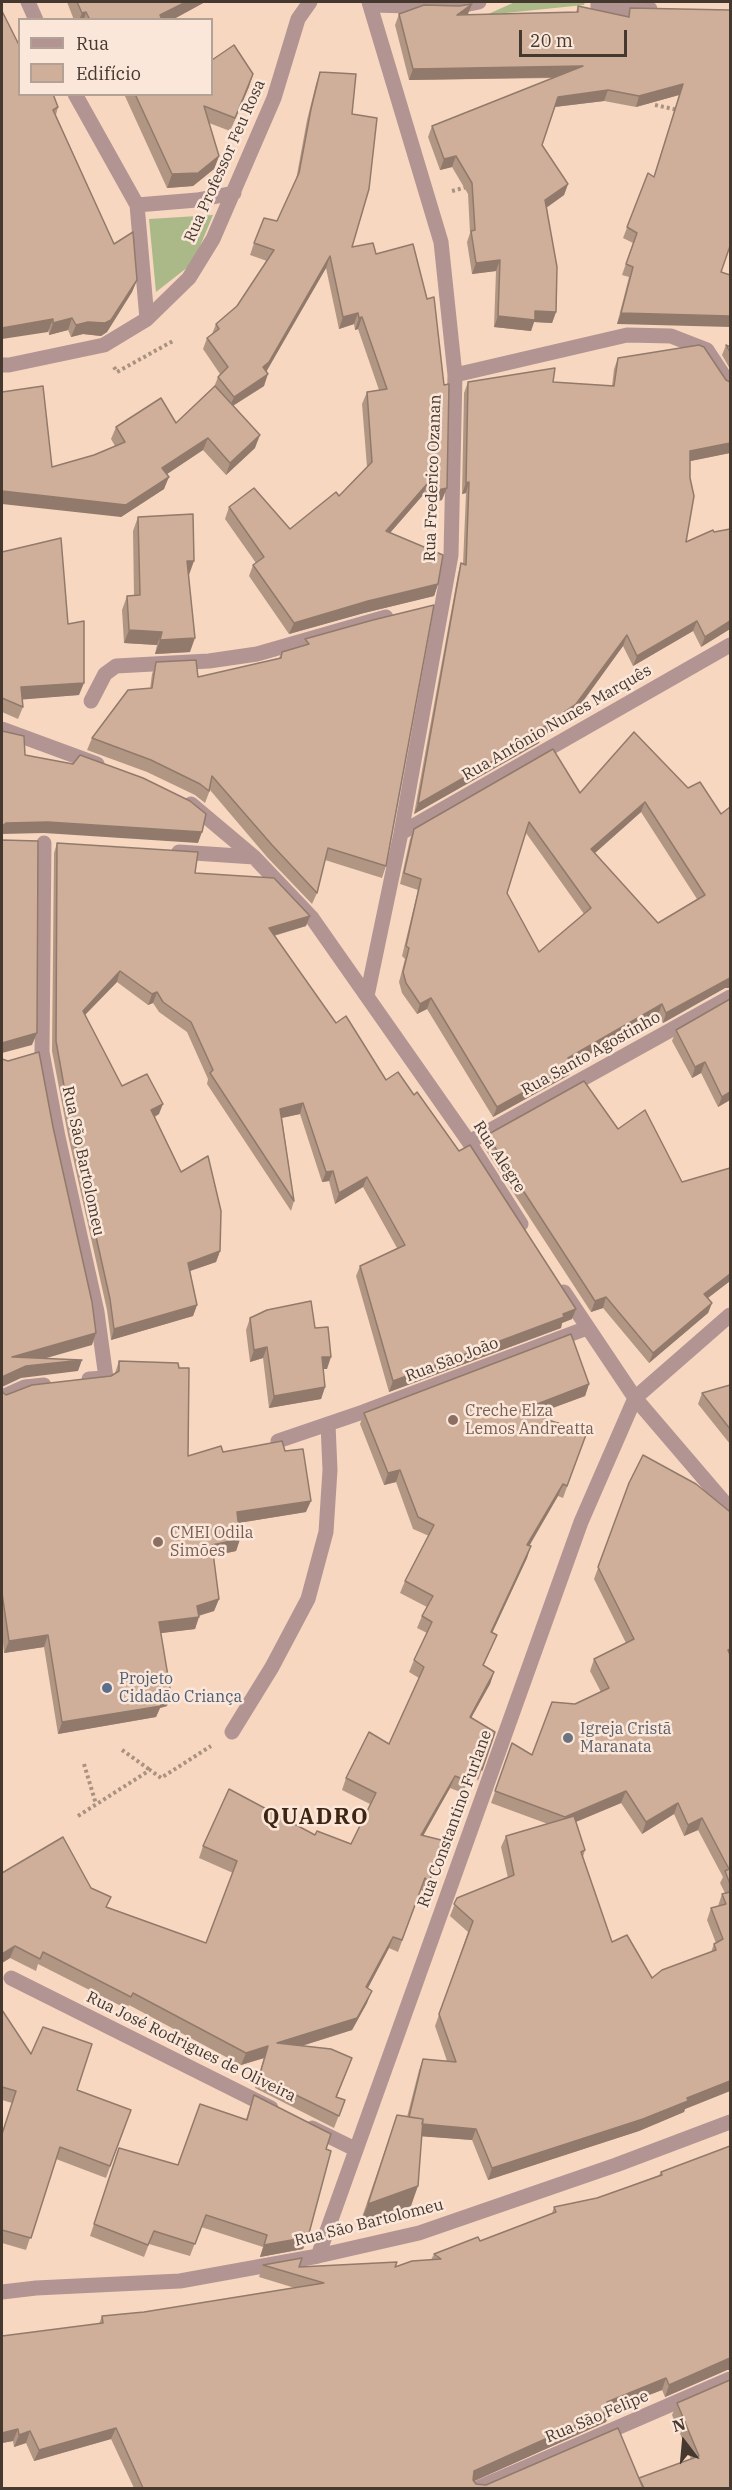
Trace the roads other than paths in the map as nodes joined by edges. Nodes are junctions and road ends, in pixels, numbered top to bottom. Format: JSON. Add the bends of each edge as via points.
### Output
{"nodes":[{"id":1,"x":28,"y":2,"type":"edge"},
{"id":2,"x":310,"y":2,"type":"edge"},
{"id":3,"x":478,"y":2,"type":"edge"},
{"id":4,"x":598,"y":2,"type":"edge"},
{"id":5,"x":369,"y":3,"type":"edge"},
{"id":6,"x":664,"y":9,"type":"edge"},
{"id":7,"x":35,"y":18,"type":"edge"},
{"id":8,"x":76,"y":96,"type":"edge"},
{"id":9,"x":234,"y":193,"type":"junction"},
{"id":10,"x":137,"y":205,"type":"junction"},
{"id":11,"x":147,"y":319,"type":"junction"},
{"id":12,"x":2,"y":365,"type":"edge"},
{"id":13,"x":455,"y":375,"type":"junction"},
{"id":14,"x":730,"y":385,"type":"edge"},
{"id":15,"x":399,"y":614,"type":"edge"},
{"id":16,"x":730,"y":645,"type":"edge"},
{"id":17,"x":91,"y":701,"type":"dead end"},
{"id":18,"x":2,"y":729,"type":"edge"},
{"id":19,"x":111,"y":769,"type":"edge"},
{"id":20,"x":182,"y":799,"type":"edge"},
{"id":21,"x":401,"y":833,"type":"junction"},
{"id":22,"x":45,"y":844,"type":"dead end"},
{"id":23,"x":161,"y":851,"type":"edge"},
{"id":24,"x":254,"y":857,"type":"junction"},
{"id":25,"x":367,"y":996,"type":"junction"},
{"id":26,"x":730,"y":997,"type":"edge"},
{"id":27,"x":42,"y":1052,"type":"junction"},
{"id":28,"x":26,"y":1056,"type":"edge"},
{"id":29,"x":469,"y":1142,"type":"junction"},
{"id":30,"x":531,"y":1240,"type":"edge"},
{"id":31,"x":556,"y":1279,"type":"edge"},
{"id":32,"x":730,"y":1315,"type":"edge"},
{"id":33,"x":587,"y":1328,"type":"junction"},
{"id":34,"x":2,"y":1397,"type":"edge"},
{"id":35,"x":635,"y":1398,"type":"junction"},
{"id":36,"x":328,"y":1424,"type":"junction"},
{"id":37,"x":278,"y":1441,"type":"edge"},
{"id":38,"x":730,"y":1509,"type":"edge"},
{"id":39,"x":232,"y":1732,"type":"road end"},
{"id":40,"x":11,"y":1978,"type":"dead end"},
{"id":41,"x":282,"y":2113,"type":"edge"},
{"id":42,"x":730,"y":2122,"type":"edge"},
{"id":43,"x":303,"y":2123,"type":"edge"},
{"id":44,"x":355,"y":2149,"type":"junction"},
{"id":45,"x":318,"y":2256,"type":"junction"},
{"id":46,"x":2,"y":2292,"type":"edge"},
{"id":47,"x":730,"y":2379,"type":"edge"},
{"id":48,"x":478,"y":2488,"type":"edge"}],
"edges":[{"from":1,"to":7,"type":"street"},
{"from":2,"to":9,"type":"street","name":"Rua Professor Feu Rosa","via":[[298,19],[274,98]]},
{"from":3,"to":5,"type":"street","via":[[455,7]]},
{"from":4,"to":6,"type":"street","via":[[598,8]]},
{"from":5,"to":13,"type":"street","name":"Rua Frederico Ozanan","via":[[441,242]]},
{"from":8,"to":10,"type":"street"},
{"from":9,"to":10,"type":"street"},
{"from":9,"to":11,"type":"street","name":"Rua Professor Feu Rosa","via":[[189,278]]},
{"from":10,"to":11,"type":"street"},
{"from":11,"to":12,"type":"street","name":"Rua Professor Feu Rosa","via":[[104,345]]},
{"from":13,"to":14,"type":"street","via":[[627,335],[671,336],[708,350]]},
{"from":13,"to":21,"type":"street","name":"Rua Frederico Ozanan","via":[[451,555],[436,605]]},
{"from":15,"to":17,"type":"street","via":[[257,654],[116,666],[105,674]]},
{"from":16,"to":21,"type":"street","name":"Rua Antônio Nunes Marquês"},
{"from":18,"to":19,"type":"street"},
{"from":20,"to":24,"type":"street","name":"Rua Alegre"},
{"from":21,"to":25,"type":"street","name":"Rua Frederico Ozanan"},
{"from":22,"to":27,"type":"street","name":"Rua São Bartolomeu"},
{"from":23,"to":24,"type":"street"},
{"from":24,"to":25,"type":"street","name":"Rua Alegre","via":[[312,918]]},
{"from":25,"to":29,"type":"street","name":"Rua Alegre"},
{"from":26,"to":29,"type":"street","name":"Rua Santo Agostinho"},
{"from":27,"to":28,"type":"street"},
{"from":27,"to":34,"type":"street","name":"Rua São Bartolomeu","via":[[97,1312],[106,1378],[25,1387]]},
{"from":29,"to":30,"type":"street","name":"Rua Alegre"},
{"from":31,"to":33,"type":"street"},
{"from":32,"to":35,"type":"street"},
{"from":33,"to":35,"type":"street"},
{"from":33,"to":36,"type":"street","name":"Rua São João"},
{"from":35,"to":38,"type":"street"},
{"from":35,"to":44,"type":"street","name":"Rua Constantino Furlane","via":[[581,1522]]},
{"from":36,"to":37,"type":"street","name":"Rua São João"},
{"from":36,"to":39,"type":"street","via":[[326,1532],[308,1599]]},
{"from":40,"to":41,"type":"street","name":"Rua José Rodrigues de Oliveira"},
{"from":42,"to":45,"type":"street","name":"Rua São Bartolomeu","via":[[419,2233]]},
{"from":43,"to":44,"type":"street","name":"Rua José Rodrigues de Oliveira"},
{"from":44,"to":45,"type":"street","name":"Rua Constantino Furlane"},
{"from":45,"to":46,"type":"street","name":"Rua São Bartolomeu","via":[[180,2281]]},
{"from":47,"to":48,"type":"street","name":"Rua São Felipe"}]}
